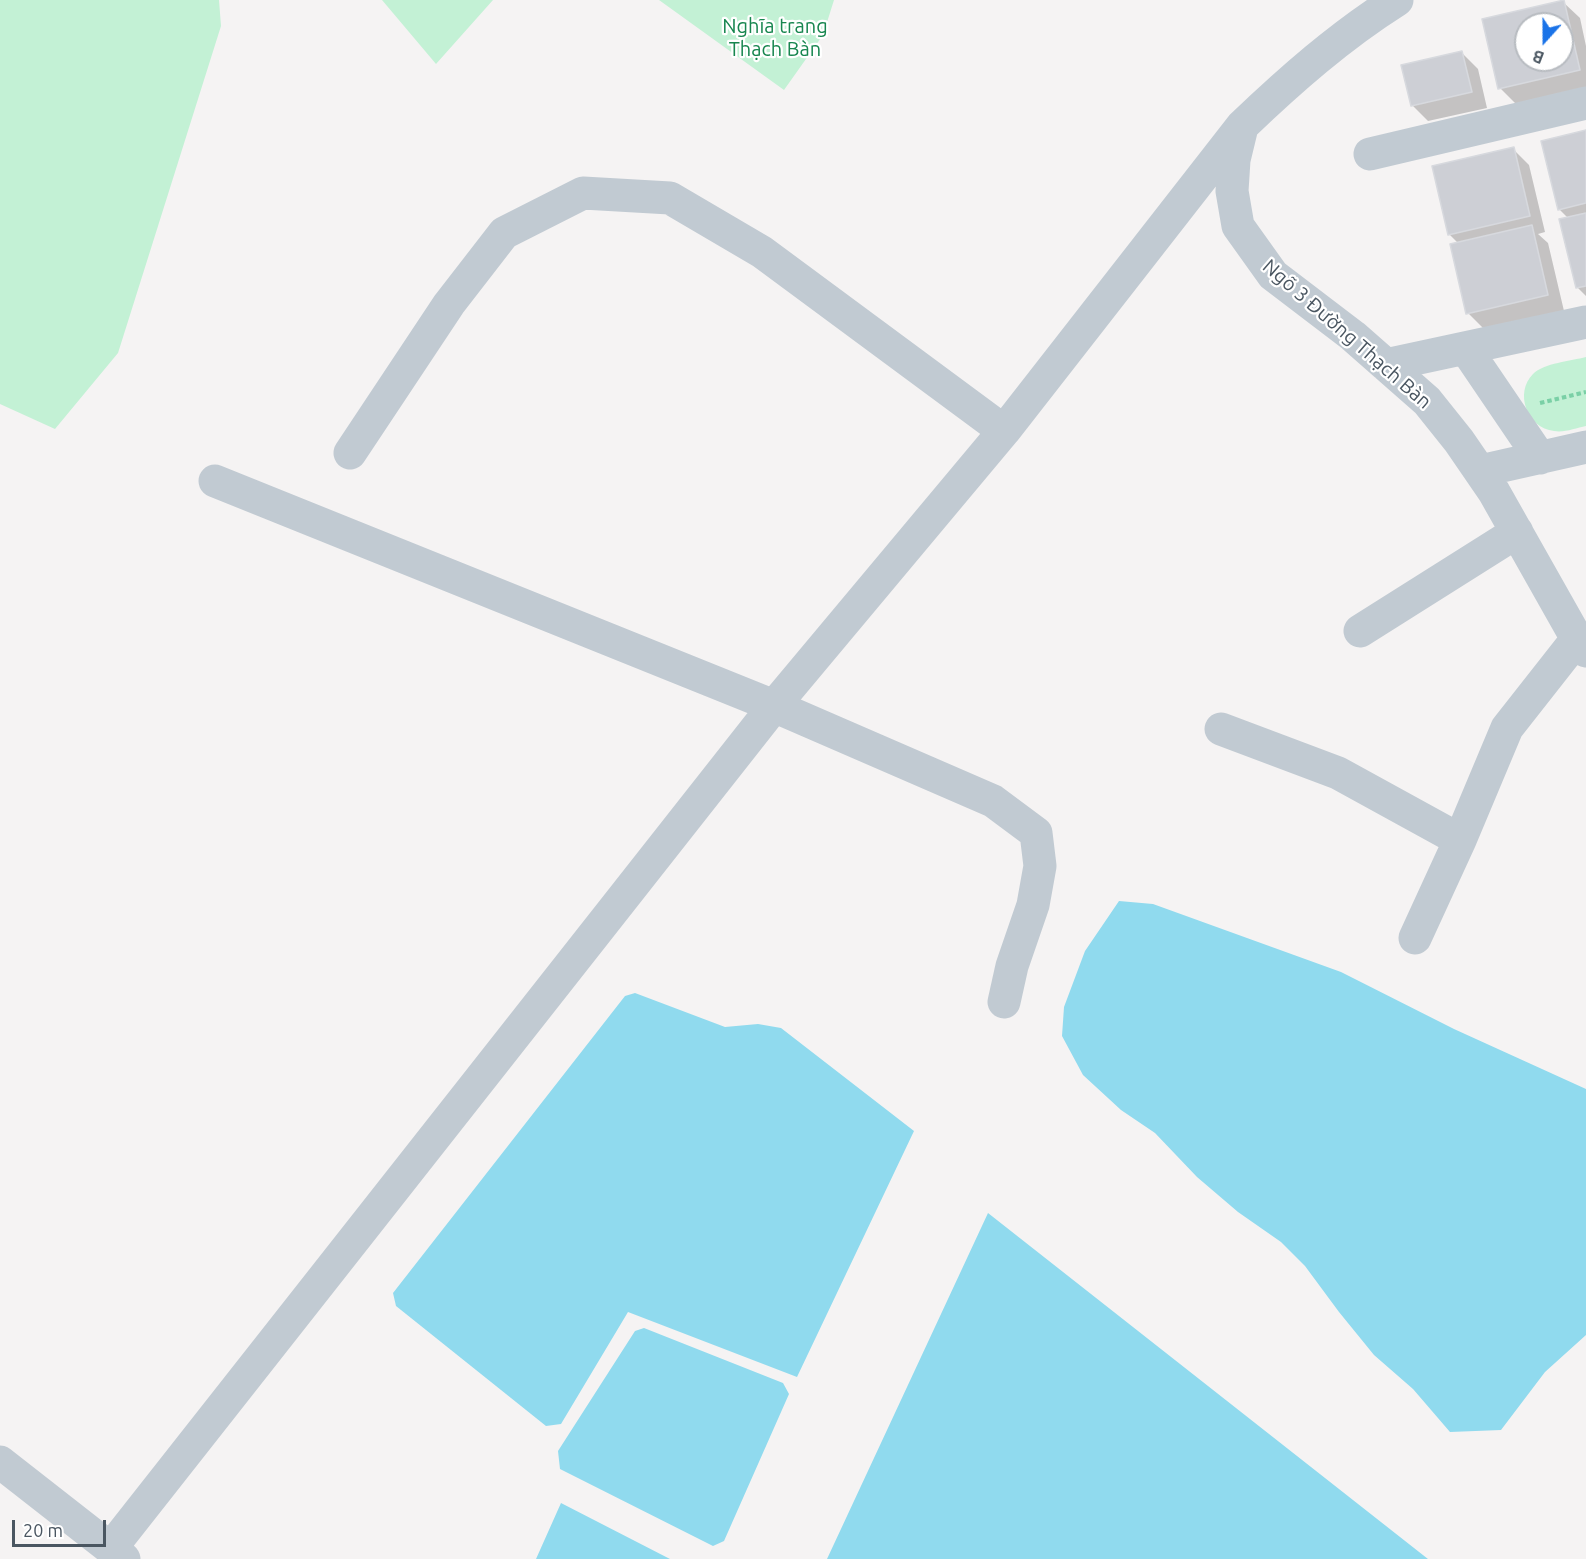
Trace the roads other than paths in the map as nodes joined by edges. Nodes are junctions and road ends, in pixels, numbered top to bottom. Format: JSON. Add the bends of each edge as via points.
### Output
{"nodes":[{"id":1,"x":1397,"y":0,"type":"edge"},
{"id":2,"x":1586,"y":103,"type":"edge"},
{"id":3,"x":1242,"y":126,"type":"junction"},
{"id":4,"x":1370,"y":154,"type":"dead end"},
{"id":5,"x":1586,"y":322,"type":"edge"},
{"id":6,"x":1466,"y":348,"type":"junction"},
{"id":7,"x":1386,"y":365,"type":"junction"},
{"id":8,"x":1004,"y":431,"type":"junction"},
{"id":9,"x":1586,"y":447,"type":"edge"},
{"id":10,"x":350,"y":453,"type":"dead end"},
{"id":11,"x":1540,"y":458,"type":"junction"},
{"id":12,"x":1480,"y":471,"type":"junction"},
{"id":13,"x":215,"y":481,"type":"dead end"},
{"id":14,"x":1517,"y":532,"type":"junction"},
{"id":15,"x":1360,"y":631,"type":"dead end"},
{"id":16,"x":1581,"y":645,"type":"edge"},
{"id":17,"x":774,"y":706,"type":"junction"},
{"id":18,"x":1221,"y":729,"type":"dead end"},
{"id":19,"x":1460,"y":840,"type":"junction"},
{"id":20,"x":1415,"y":938,"type":"dead end"},
{"id":21,"x":1004,"y":1002,"type":"dead end"},
{"id":22,"x":0,"y":1461,"type":"edge"},
{"id":23,"x":117,"y":1554,"type":"edge"}],
"edges":[{"from":1,"to":3,"type":"street","via":[[1313,62]]},
{"from":2,"to":4,"type":"street"},
{"from":3,"to":7,"type":"street","name":"Ngõ 3 Đường Thạch Bàn","via":[[1232,191],[1238,226],[1273,275]]},
{"from":3,"to":8,"type":"street"},
{"from":5,"to":6,"type":"street"},
{"from":6,"to":7,"type":"street"},
{"from":6,"to":11,"type":"street"},
{"from":7,"to":12,"type":"street","name":"Ngõ 3 Đường Thạch Bàn","via":[[1426,401]]},
{"from":8,"to":10,"type":"street","via":[[762,252],[670,198],[583,193],[504,233],[449,304]]},
{"from":8,"to":17,"type":"street"},
{"from":9,"to":11,"type":"street"},
{"from":11,"to":12,"type":"street"},
{"from":12,"to":14,"type":"street","name":"Ngõ 3 Đường Thạch Bàn"},
{"from":13,"to":17,"type":"street"},
{"from":14,"to":15,"type":"street"},
{"from":14,"to":16,"type":"street","name":"Ngõ 3 Đường Thạch Bàn"},
{"from":16,"to":19,"type":"street","via":[[1507,728]]},
{"from":17,"to":21,"type":"street","via":[[993,801],[1036,833],[1040,866],[1033,905]]},
{"from":17,"to":23,"type":"street"},
{"from":18,"to":19,"type":"street","via":[[1338,772]]},
{"from":19,"to":20,"type":"street"},
{"from":22,"to":23,"type":"street"}]}
